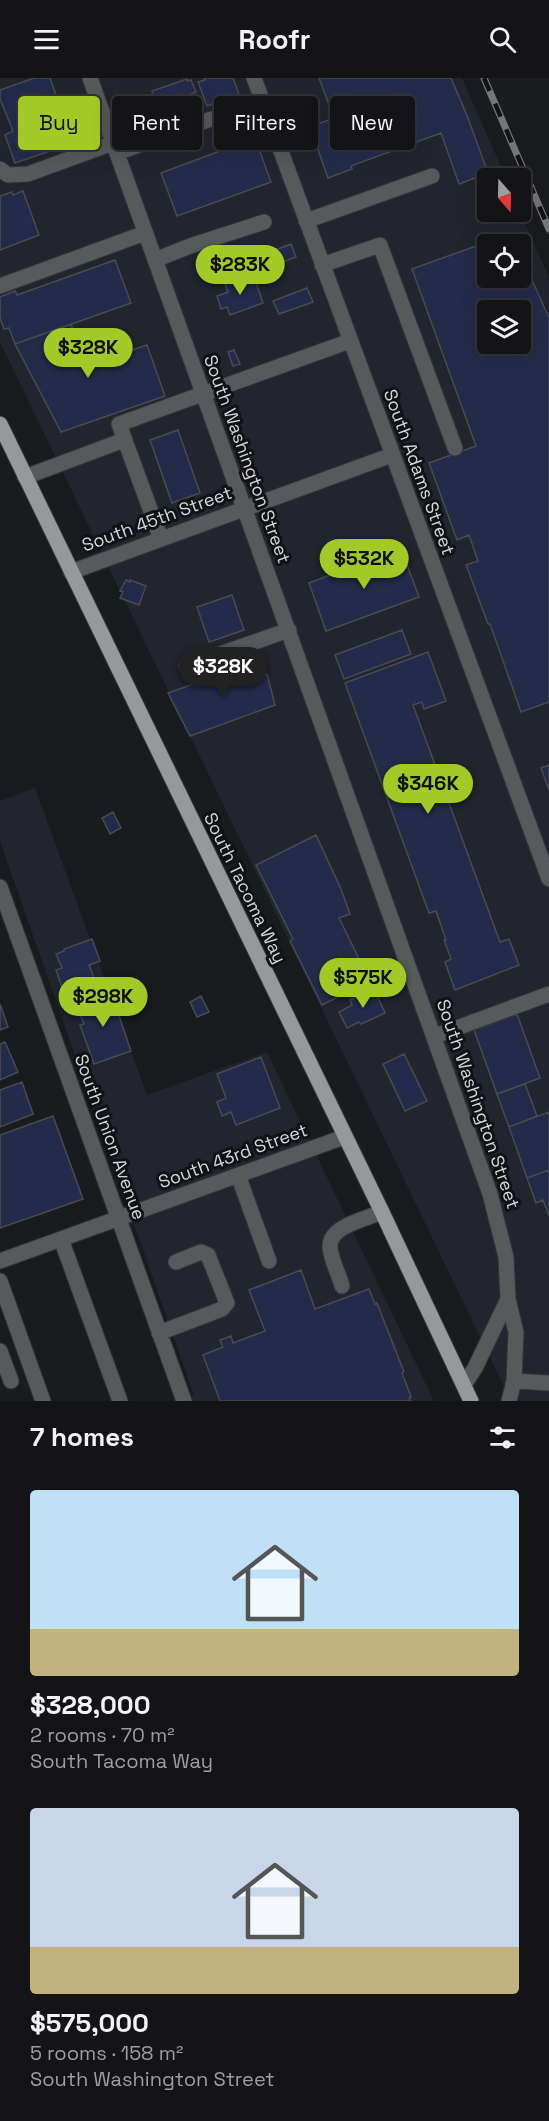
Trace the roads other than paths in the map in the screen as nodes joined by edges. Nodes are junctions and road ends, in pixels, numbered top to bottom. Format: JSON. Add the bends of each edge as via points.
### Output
{"nodes":[{"id":1,"x":90,"y":78,"type":"edge"},
{"id":2,"x":254,"y":78,"type":"edge"},
{"id":3,"x":261,"y":96,"type":"edge"},
{"id":4,"x":112,"y":140,"type":"edge"},
{"id":5,"x":112,"y":149,"type":"edge"},
{"id":6,"x":116,"y":150,"type":"edge"},
{"id":7,"x":281,"y":150,"type":"edge"},
{"id":8,"x":0,"y":169,"type":"edge"},
{"id":9,"x":432,"y":176,"type":"dead end"},
{"id":10,"x":306,"y":221,"type":"junction"},
{"id":11,"x":264,"y":222,"type":"dead end"},
{"id":12,"x":145,"y":233,"type":"junction"},
{"id":13,"x":155,"y":260,"type":"junction"},
{"id":14,"x":322,"y":265,"type":"junction"},
{"id":15,"x":0,"y":286,"type":"edge"},
{"id":16,"x":350,"y":341,"type":"junction"},
{"id":17,"x":203,"y":394,"type":"junction"},
{"id":18,"x":0,"y":424,"type":"edge"},
{"id":19,"x":124,"y":440,"type":"junction"},
{"id":20,"x":454,"y":448,"type":"dead end"},
{"id":21,"x":392,"y":455,"type":"junction"},
{"id":22,"x":25,"y":477,"type":"junction"},
{"id":23,"x":243,"y":508,"type":"junction"},
{"id":24,"x":160,"y":539,"type":"junction"},
{"id":25,"x":71,"y":572,"type":"junction"},
{"id":26,"x":289,"y":630,"type":"junction"},
{"id":27,"x":186,"y":666,"type":"dead end"},
{"id":28,"x":549,"y":879,"type":"edge"},
{"id":29,"x":1,"y":892,"type":"edge"},
{"id":30,"x":549,"y":994,"type":"edge"},
{"id":31,"x":435,"y":1036,"type":"junction"},
{"id":32,"x":344,"y":1137,"type":"junction"},
{"id":33,"x":238,"y":1175,"type":"junction"},
{"id":34,"x":382,"y":1212,"type":"junction"},
{"id":35,"x":119,"y":1218,"type":"junction"},
{"id":36,"x":61,"y":1239,"type":"junction"},
{"id":37,"x":0,"y":1261,"type":"edge"},
{"id":38,"x":269,"y":1261,"type":"dead end"},
{"id":39,"x":176,"y":1262,"type":"dead end"},
{"id":40,"x":0,"y":1281,"type":"edge"},
{"id":41,"x":342,"y":1286,"type":"dead end"},
{"id":42,"x":508,"y":1299,"type":"junction"},
{"id":43,"x":159,"y":1333,"type":"junction"},
{"id":44,"x":0,"y":1351,"type":"edge"},
{"id":45,"x":514,"y":1381,"type":"junction"},
{"id":46,"x":10,"y":1382,"type":"dead end"},
{"id":47,"x":549,"y":1383,"type":"edge"},
{"id":48,"x":464,"y":1385,"type":"junction"},
{"id":49,"x":43,"y":1401,"type":"edge"},
{"id":50,"x":120,"y":1401,"type":"edge"},
{"id":51,"x":184,"y":1401,"type":"edge"},
{"id":52,"x":471,"y":1401,"type":"edge"},
{"id":53,"x":509,"y":1401,"type":"edge"}],
"edges":[{"from":1,"to":4,"type":"street","name":"South Washington Street"},
{"from":2,"to":3,"type":"street","name":"South Adams Street"},
{"from":5,"to":8,"type":"street","via":[[28,174],[8,175]]},
{"from":6,"to":12,"type":"street","name":"South Washington Street"},
{"from":7,"to":10,"type":"street","name":"South Adams Street"},
{"from":9,"to":10,"type":"street"},
{"from":10,"to":14,"type":"street","name":"South Adams Street"},
{"from":11,"to":13,"type":"street"},
{"from":12,"to":13,"type":"street","name":"South Washington Street"},
{"from":12,"to":15,"type":"street"},
{"from":13,"to":17,"type":"street","name":"South Washington Street"},
{"from":14,"to":16,"type":"street","name":"South Adams Street"},
{"from":14,"to":20,"type":"street","via":[[380,244]]},
{"from":16,"to":17,"type":"street"},
{"from":16,"to":21,"type":"street","name":"South Adams Street"},
{"from":17,"to":19,"type":"street","via":[[119,424]]},
{"from":17,"to":23,"type":"street","name":"South Washington Street"},
{"from":18,"to":22,"type":"main road","name":"South Tacoma Way"},
{"from":19,"to":22,"type":"street"},
{"from":19,"to":24,"type":"street"},
{"from":21,"to":23,"type":"street","name":"South 45th Street"},
{"from":21,"to":28,"type":"street","name":"South Adams Street"},
{"from":22,"to":25,"type":"main road","name":"South Tacoma Way"},
{"from":23,"to":24,"type":"street","name":"South 45th Street"},
{"from":23,"to":26,"type":"street","name":"South Washington Street"},
{"from":24,"to":25,"type":"street","name":"South 45th Street"},
{"from":25,"to":32,"type":"main road","name":"South Tacoma Way"},
{"from":26,"to":27,"type":"street"},
{"from":26,"to":31,"type":"street","name":"South Washington Street"},
{"from":29,"to":35,"type":"street","name":"South Union Avenue"},
{"from":30,"to":31,"type":"street"},
{"from":31,"to":42,"type":"street","name":"South Washington Street","via":[[496,1213],[506,1257]]},
{"from":32,"to":33,"type":"street","name":"South 43rd Street"},
{"from":32,"to":34,"type":"main road","name":"South Tacoma Way"},
{"from":33,"to":35,"type":"street","name":"South 43rd Street"},
{"from":33,"to":38,"type":"street"},
{"from":34,"to":41,"type":"street","via":[[337,1230],[332,1238],[330,1247]]},
{"from":34,"to":48,"type":"main road","name":"South Tacoma Way"},
{"from":35,"to":36,"type":"street","name":"South 43rd Street"},
{"from":35,"to":43,"type":"street","name":"South Union Avenue"},
{"from":36,"to":37,"type":"street","name":"South 43rd Street"},
{"from":36,"to":50,"type":"street"},
{"from":39,"to":43,"type":"street","via":[[201,1252],[208,1255],[227,1303],[222,1309]]},
{"from":40,"to":49,"type":"street"},
{"from":42,"to":45,"type":"street","name":"South Washington Street","via":[[516,1332]]},
{"from":42,"to":48,"type":"street","name":"South Washington Street"},
{"from":43,"to":51,"type":"street","name":"South Union Avenue"},
{"from":44,"to":46,"type":"street"},
{"from":45,"to":47,"type":"street"},
{"from":45,"to":53,"type":"street","name":"South Washington Street"},
{"from":48,"to":52,"type":"main road","name":"South Tacoma Way"}]}
